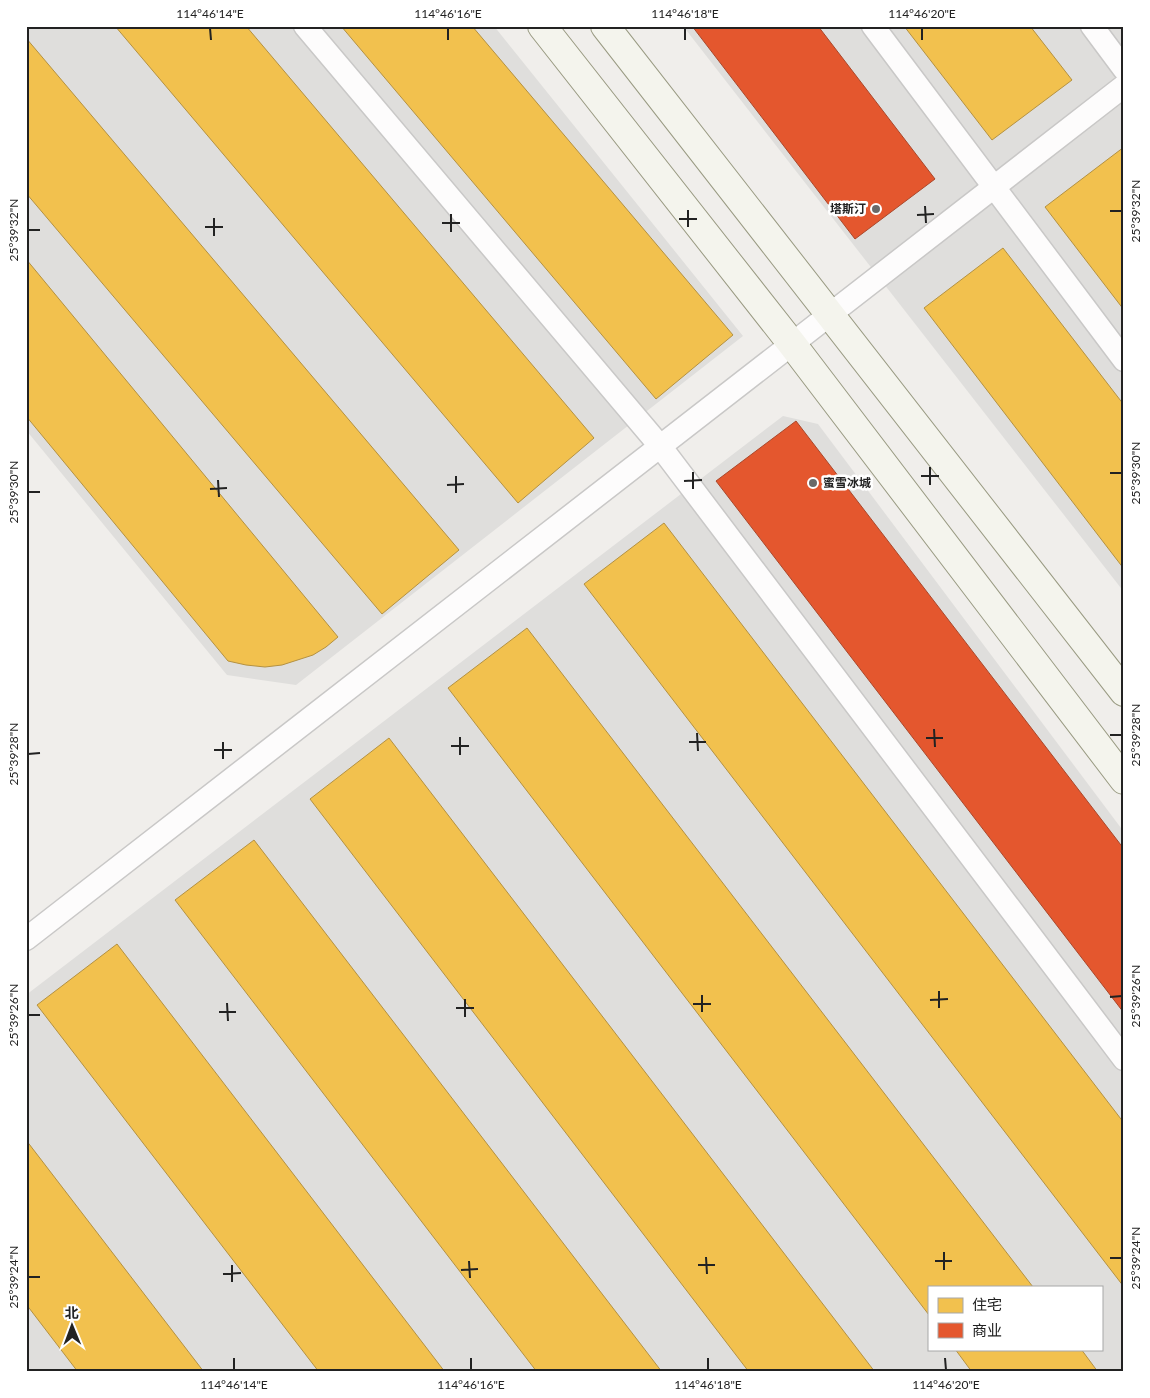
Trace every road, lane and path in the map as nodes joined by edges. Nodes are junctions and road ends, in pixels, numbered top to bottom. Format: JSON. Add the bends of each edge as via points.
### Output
{"nodes":[{"id":1,"x":304,"y":26,"type":"edge"},
{"id":2,"x":542,"y":26,"type":"edge"},
{"id":3,"x":605,"y":26,"type":"edge"},
{"id":4,"x":873,"y":26,"type":"edge"},
{"id":5,"x":1092,"y":26,"type":"edge"},
{"id":6,"x":1124,"y":69,"type":"edge"},
{"id":7,"x":1124,"y":86,"type":"edge"},
{"id":8,"x":994,"y":187,"type":"junction"},
{"id":9,"x":830,"y":315,"type":"junction"},
{"id":10,"x":792,"y":344,"type":"junction"},
{"id":11,"x":1124,"y":360,"type":"edge"},
{"id":12,"x":660,"y":446,"type":"junction"},
{"id":13,"x":1124,"y":692,"type":"edge"},
{"id":14,"x":1124,"y":780,"type":"edge"},
{"id":15,"x":26,"y":938,"type":"edge"},
{"id":16,"x":1124,"y":1059,"type":"edge"}],
"edges":[{"from":1,"to":12,"type":"street"},
{"from":2,"to":10,"type":"main road"},
{"from":3,"to":9,"type":"main road"},
{"from":4,"to":8,"type":"street"},
{"from":5,"to":6,"type":"street"},
{"from":7,"to":8,"type":"street"},
{"from":8,"to":9,"type":"street"},
{"from":8,"to":11,"type":"street"},
{"from":9,"to":10,"type":"street"},
{"from":9,"to":13,"type":"main road"},
{"from":10,"to":12,"type":"street"},
{"from":10,"to":14,"type":"main road"},
{"from":12,"to":15,"type":"street"},
{"from":12,"to":16,"type":"street"}]}
